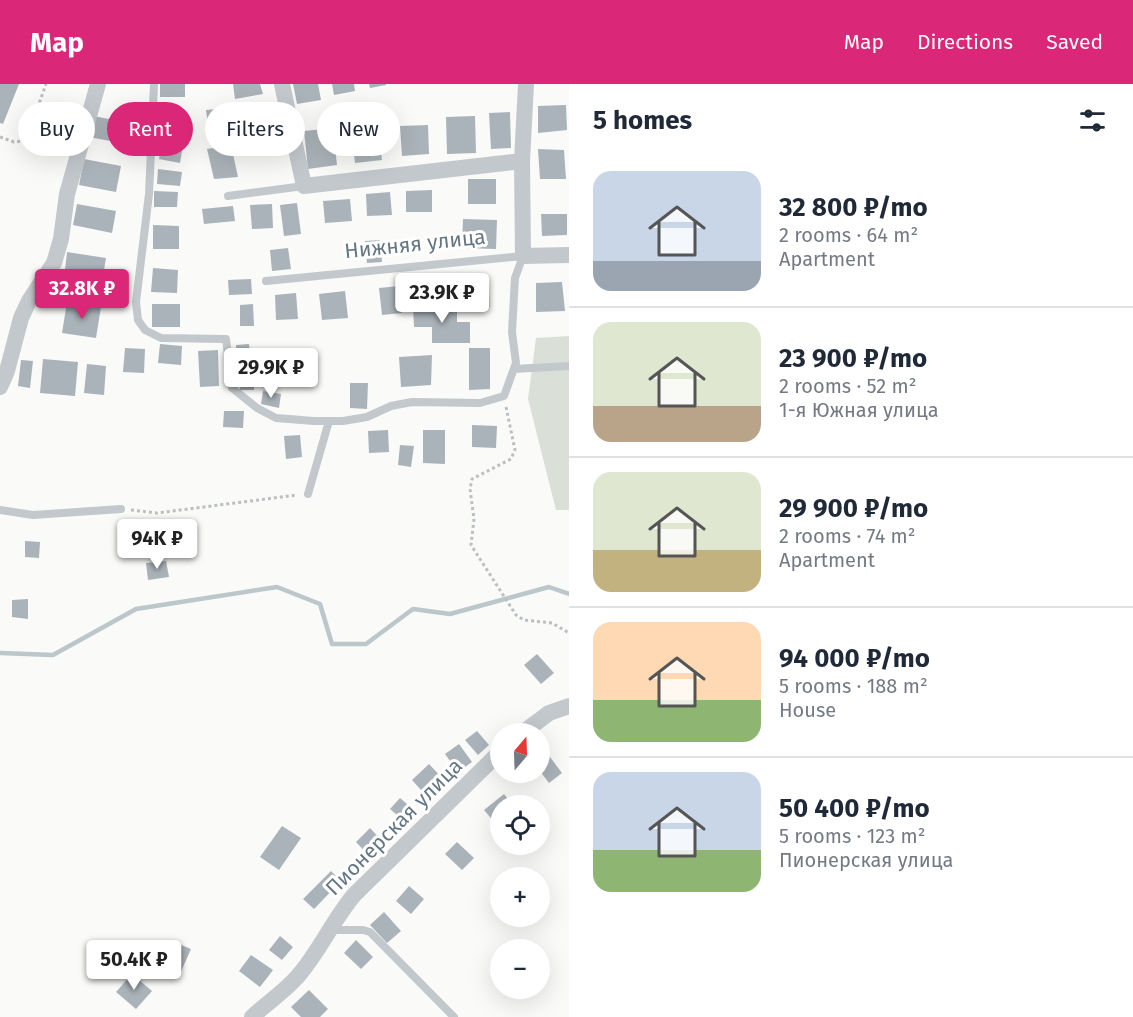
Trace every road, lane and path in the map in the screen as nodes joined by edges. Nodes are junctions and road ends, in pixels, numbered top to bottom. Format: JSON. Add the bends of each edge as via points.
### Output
{"nodes":[{"id":1,"x":46,"y":84,"type":"edge"},
{"id":2,"x":98,"y":84,"type":"edge"},
{"id":3,"x":154,"y":84,"type":"edge"},
{"id":4,"x":282,"y":84,"type":"edge"},
{"id":5,"x":526,"y":84,"type":"edge"},
{"id":6,"x":0,"y":137,"type":"edge"},
{"id":7,"x":522,"y":161,"type":"junction"},
{"id":8,"x":304,"y":186,"type":"junction"},
{"id":9,"x":228,"y":196,"type":"dead end"},
{"id":10,"x":569,"y":255,"type":"edge"},
{"id":11,"x":523,"y":256,"type":"junction"},
{"id":12,"x":266,"y":281,"type":"dead end"},
{"id":13,"x":569,"y":366,"type":"edge"},
{"id":14,"x":514,"y":369,"type":"junction"},
{"id":15,"x":0,"y":387,"type":"edge"},
{"id":16,"x":504,"y":396,"type":"junction"},
{"id":17,"x":329,"y":421,"type":"junction"},
{"id":18,"x":308,"y":494,"type":"joint"},
{"id":19,"x":120,"y":508,"type":"joint"},
{"id":20,"x":0,"y":510,"type":"edge"},
{"id":21,"x":569,"y":633,"type":"edge"},
{"id":22,"x":569,"y":706,"type":"edge"},
{"id":23,"x":536,"y":723,"type":"edge"},
{"id":24,"x":490,"y":762,"type":"edge"},
{"id":25,"x":329,"y":930,"type":"junction"},
{"id":26,"x":252,"y":1017,"type":"edge"},
{"id":27,"x":454,"y":1017,"type":"edge"}],
"edges":[{"from":1,"to":6,"type":"path","via":[[23,141]]},
{"from":2,"to":15,"type":"street","via":[[67,194],[54,263],[21,318]]},
{"from":3,"to":17,"type":"lane","via":[[149,194],[136,302],[138,320],[145,330],[161,338],[226,339],[232,388],[257,408],[276,418]]},
{"from":4,"to":8,"type":"street"},
{"from":5,"to":7,"type":"street"},
{"from":7,"to":8,"type":"street"},
{"from":7,"to":11,"type":"street"},
{"from":8,"to":9,"type":"lane"},
{"from":10,"to":11,"type":"street","name":"Нижняя улица"},
{"from":11,"to":12,"type":"lane","name":"Нижняя улица"},
{"from":11,"to":14,"type":"lane","via":[[515,278]]},
{"from":13,"to":14,"type":"lane"},
{"from":14,"to":16,"type":"lane"},
{"from":16,"to":17,"type":"lane","via":[[480,403],[412,402],[367,417]]},
{"from":16,"to":21,"type":"path","via":[[514,450],[511,459],[472,479],[471,545],[516,615],[524,620],[552,623]]},
{"from":17,"to":18,"type":"lane"},
{"from":18,"to":19,"type":"path","via":[[156,513]]},
{"from":19,"to":20,"type":"lane","via":[[33,515]]},
{"from":22,"to":23,"type":"street"},
{"from":24,"to":25,"type":"street","name":"Пионерская улица","via":[[354,895]]},
{"from":25,"to":26,"type":"street","name":"Пионерская улица","via":[[300,974]]},
{"from":25,"to":27,"type":"lane","via":[[370,932]]}]}
